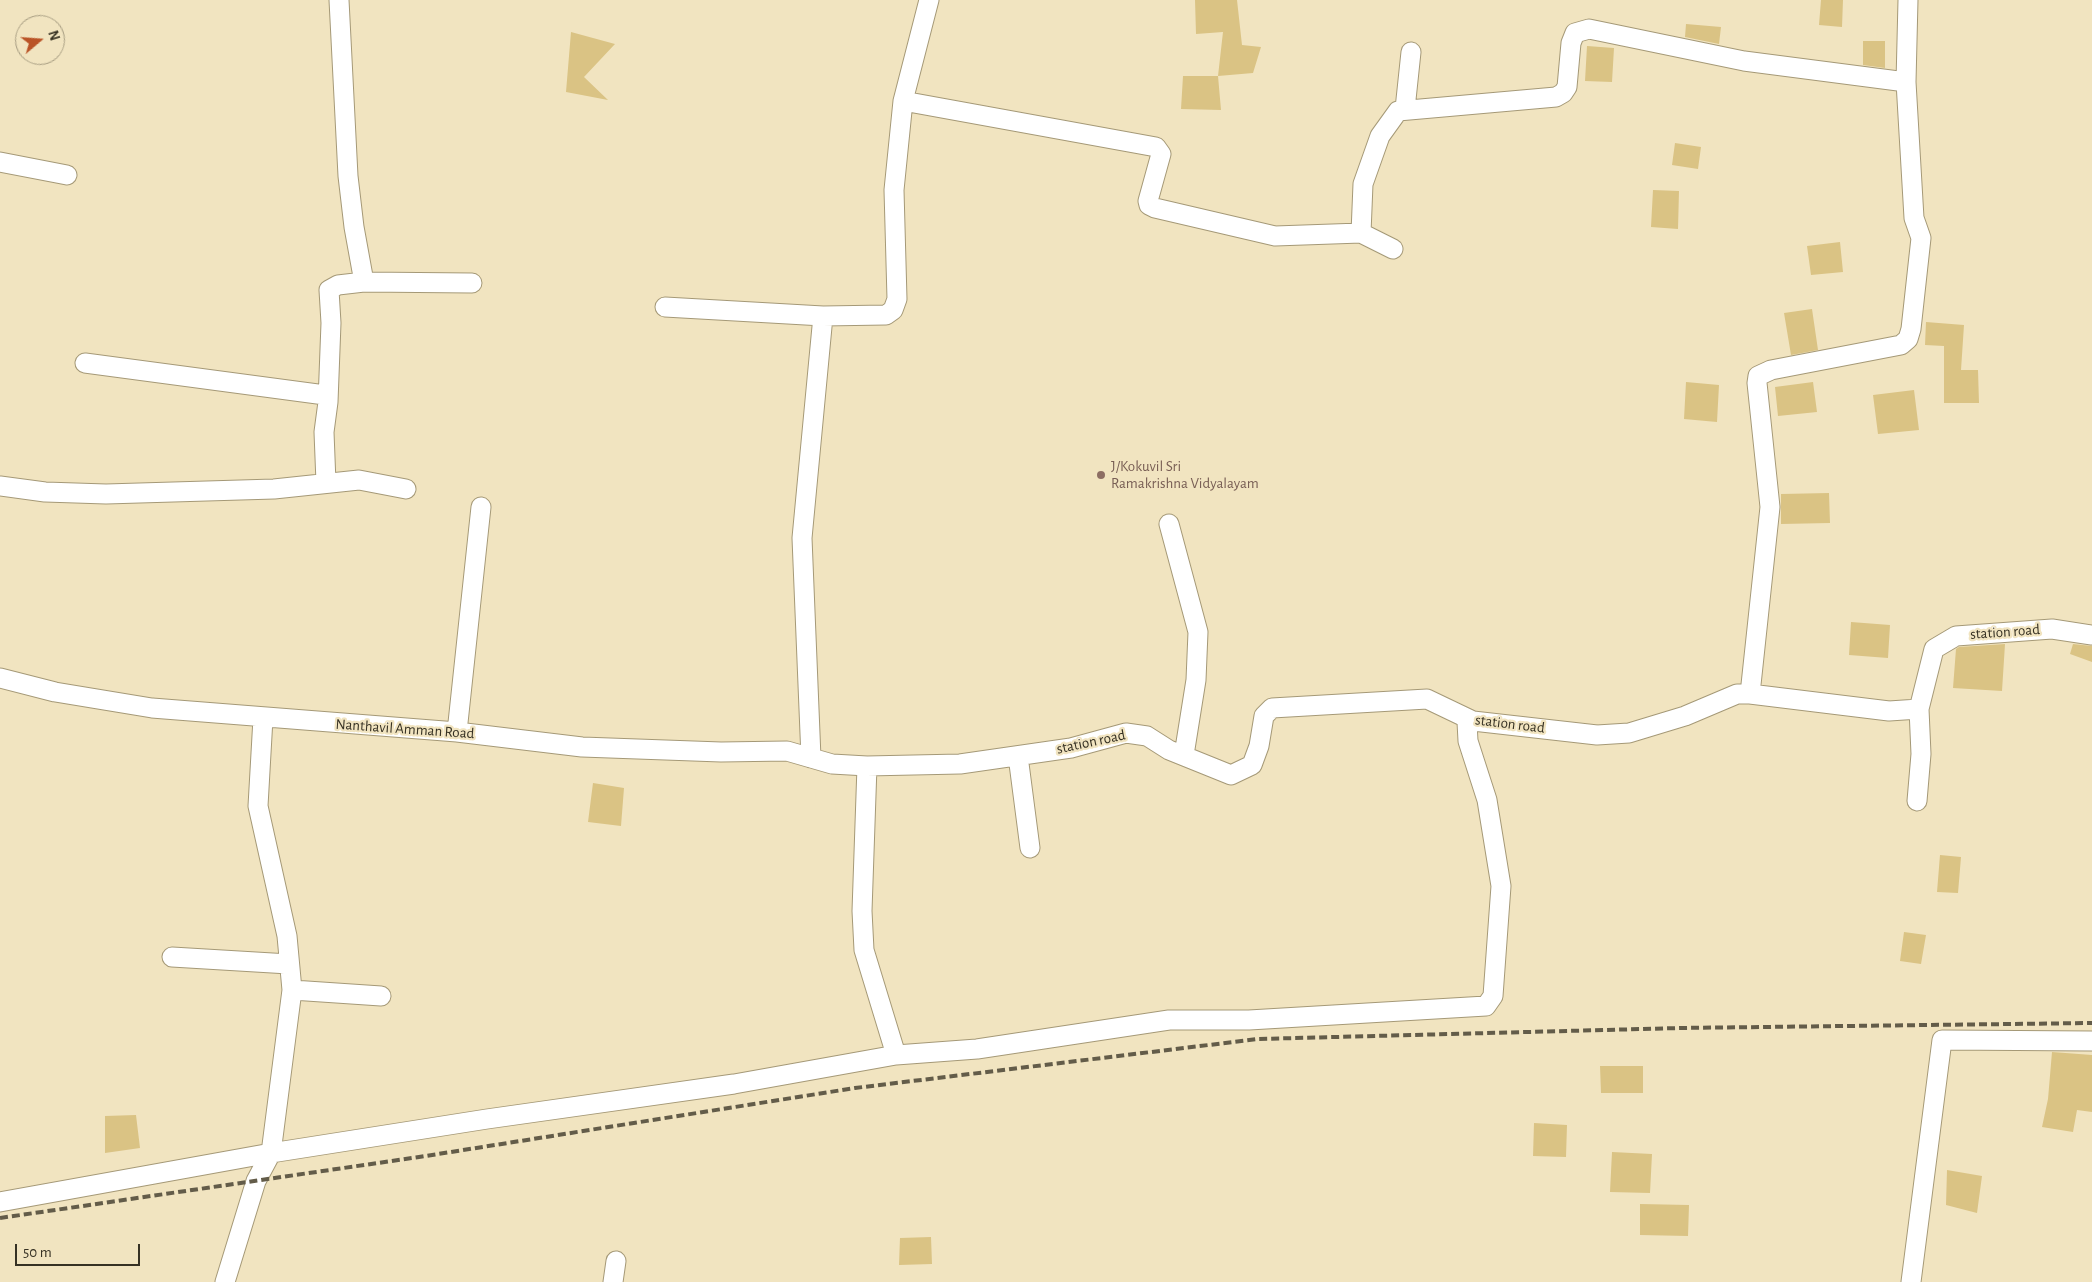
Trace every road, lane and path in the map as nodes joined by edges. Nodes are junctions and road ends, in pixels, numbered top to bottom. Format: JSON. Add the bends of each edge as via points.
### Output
{"nodes":[{"id":1,"x":339,"y":0,"type":"edge"},
{"id":2,"x":929,"y":0,"type":"edge"},
{"id":3,"x":1908,"y":0,"type":"edge"},
{"id":4,"x":1411,"y":52,"type":"dead end"},
{"id":5,"x":1906,"y":82,"type":"junction"},
{"id":6,"x":903,"y":101,"type":"junction"},
{"id":7,"x":1406,"y":109,"type":"junction"},
{"id":8,"x":0,"y":162,"type":"edge"},
{"id":9,"x":67,"y":175,"type":"dead end"},
{"id":10,"x":1361,"y":233,"type":"junction"},
{"id":11,"x":1393,"y":249,"type":"dead end"},
{"id":12,"x":364,"y":282,"type":"junction"},
{"id":13,"x":472,"y":282,"type":"dead end"},
{"id":14,"x":664,"y":307,"type":"dead end"},
{"id":15,"x":823,"y":316,"type":"junction"},
{"id":16,"x":85,"y":363,"type":"dead end"},
{"id":17,"x":328,"y":402,"type":"junction"},
{"id":18,"x":326,"y":483,"type":"junction"},
{"id":19,"x":0,"y":486,"type":"edge"},
{"id":20,"x":406,"y":489,"type":"dead end"},
{"id":21,"x":481,"y":506,"type":"dead end"},
{"id":22,"x":1170,"y":524,"type":"dead end"},
{"id":23,"x":2092,"y":636,"type":"edge"},
{"id":24,"x":0,"y":678,"type":"edge"},
{"id":25,"x":1750,"y":694,"type":"junction"},
{"id":26,"x":1919,"y":709,"type":"junction"},
{"id":27,"x":263,"y":718,"type":"junction"},
{"id":28,"x":1472,"y":721,"type":"junction"},
{"id":29,"x":457,"y":732,"type":"junction"},
{"id":30,"x":1184,"y":755,"type":"junction"},
{"id":31,"x":1018,"y":756,"type":"junction"},
{"id":32,"x":811,"y":758,"type":"junction"},
{"id":33,"x":867,"y":766,"type":"junction"},
{"id":34,"x":1917,"y":802,"type":"dead end"},
{"id":35,"x":1030,"y":848,"type":"dead end"},
{"id":36,"x":172,"y":957,"type":"dead end"},
{"id":37,"x":289,"y":964,"type":"junction"},
{"id":38,"x":292,"y":990,"type":"junction"},
{"id":39,"x":381,"y":996,"type":"dead end"},
{"id":40,"x":2092,"y":1041,"type":"edge"},
{"id":41,"x":896,"y":1055,"type":"junction"},
{"id":42,"x":271,"y":1153,"type":"junction"},
{"id":43,"x":0,"y":1202,"type":"edge"},
{"id":44,"x":616,"y":1261,"type":"dead end"},
{"id":45,"x":224,"y":1282,"type":"edge"},
{"id":46,"x":613,"y":1282,"type":"edge"},
{"id":47,"x":1911,"y":1282,"type":"edge"}],
"edges":[{"from":1,"to":12,"type":"street","via":[[348,176]]},
{"from":2,"to":6,"type":"street"},
{"from":3,"to":5,"type":"street"},
{"from":4,"to":7,"type":"street"},
{"from":5,"to":7,"type":"street","via":[[1744,61],[1589,29],[1575,33],[1567,87],[1556,97]]},
{"from":5,"to":25,"type":"street","via":[[1914,218],[1921,238],[1908,339],[1901,345],[1771,370],[1758,376],[1770,507]]},
{"from":6,"to":10,"type":"street","via":[[1156,147],[1161,154],[1148,201],[1155,208],[1275,236]]},
{"from":6,"to":15,"type":"street","via":[[894,190],[897,299],[893,310],[886,315]]},
{"from":7,"to":10,"type":"street","via":[[1398,111],[1380,136],[1363,184]]},
{"from":8,"to":9,"type":"street"},
{"from":10,"to":11,"type":"street"},
{"from":12,"to":13,"type":"street"},
{"from":12,"to":17,"type":"street","via":[[338,285],[329,290]]},
{"from":14,"to":15,"type":"street"},
{"from":15,"to":32,"type":"street","via":[[802,538]]},
{"from":16,"to":17,"type":"street","via":[[318,393],[325,395]]},
{"from":17,"to":18,"type":"street","via":[[324,432]]},
{"from":18,"to":19,"type":"street","via":[[274,489],[106,494],[45,492]]},
{"from":18,"to":20,"type":"street","via":[[359,480]]},
{"from":21,"to":29,"type":"street"},
{"from":22,"to":30,"type":"street","via":[[1198,632],[1196,680]]},
{"from":23,"to":26,"type":"street","name":"station road","via":[[2052,629],[1956,636],[1934,648]]},
{"from":24,"to":27,"type":"street","name":"Nanthavil Amman Road","via":[[55,692],[152,708]]},
{"from":25,"to":26,"type":"street","name":"station road","via":[[1889,712]]},
{"from":25,"to":28,"type":"street","name":"station road","via":[[1737,694],[1684,716],[1629,733],[1597,734]]},
{"from":26,"to":34,"type":"street","via":[[1921,754]]},
{"from":27,"to":29,"type":"street","name":"Nanthavil Amman Road"},
{"from":27,"to":37,"type":"street","via":[[258,806],[287,936]]},
{"from":28,"to":30,"type":"street","name":"station road","via":[[1427,699],[1272,708],[1264,716],[1252,765],[1231,775]]},
{"from":28,"to":41,"type":"street","via":[[1467,722],[1468,741],[1487,800],[1501,886],[1493,996],[1486,1006],[1249,1020],[1170,1020],[977,1050]]},
{"from":29,"to":32,"type":"street","name":"Nanthavil Amman Road","via":[[582,747],[787,751]]},
{"from":30,"to":31,"type":"street","name":"station road","via":[[1147,736],[1126,733],[1071,748]]},
{"from":31,"to":33,"type":"street","name":"station road","via":[[960,764]]},
{"from":31,"to":35,"type":"street"},
{"from":32,"to":33,"type":"street","name":"station road","via":[[832,764]]},
{"from":33,"to":41,"type":"street","via":[[862,912],[864,950]]},
{"from":36,"to":37,"type":"street"},
{"from":37,"to":38,"type":"street"},
{"from":38,"to":39,"type":"street"},
{"from":38,"to":42,"type":"street"},
{"from":40,"to":47,"type":"street","via":[[1942,1040]]},
{"from":41,"to":42,"type":"street","via":[[734,1084]]},
{"from":42,"to":43,"type":"street"},
{"from":42,"to":45,"type":"street","via":[[256,1180]]},
{"from":44,"to":46,"type":"street"}]}
